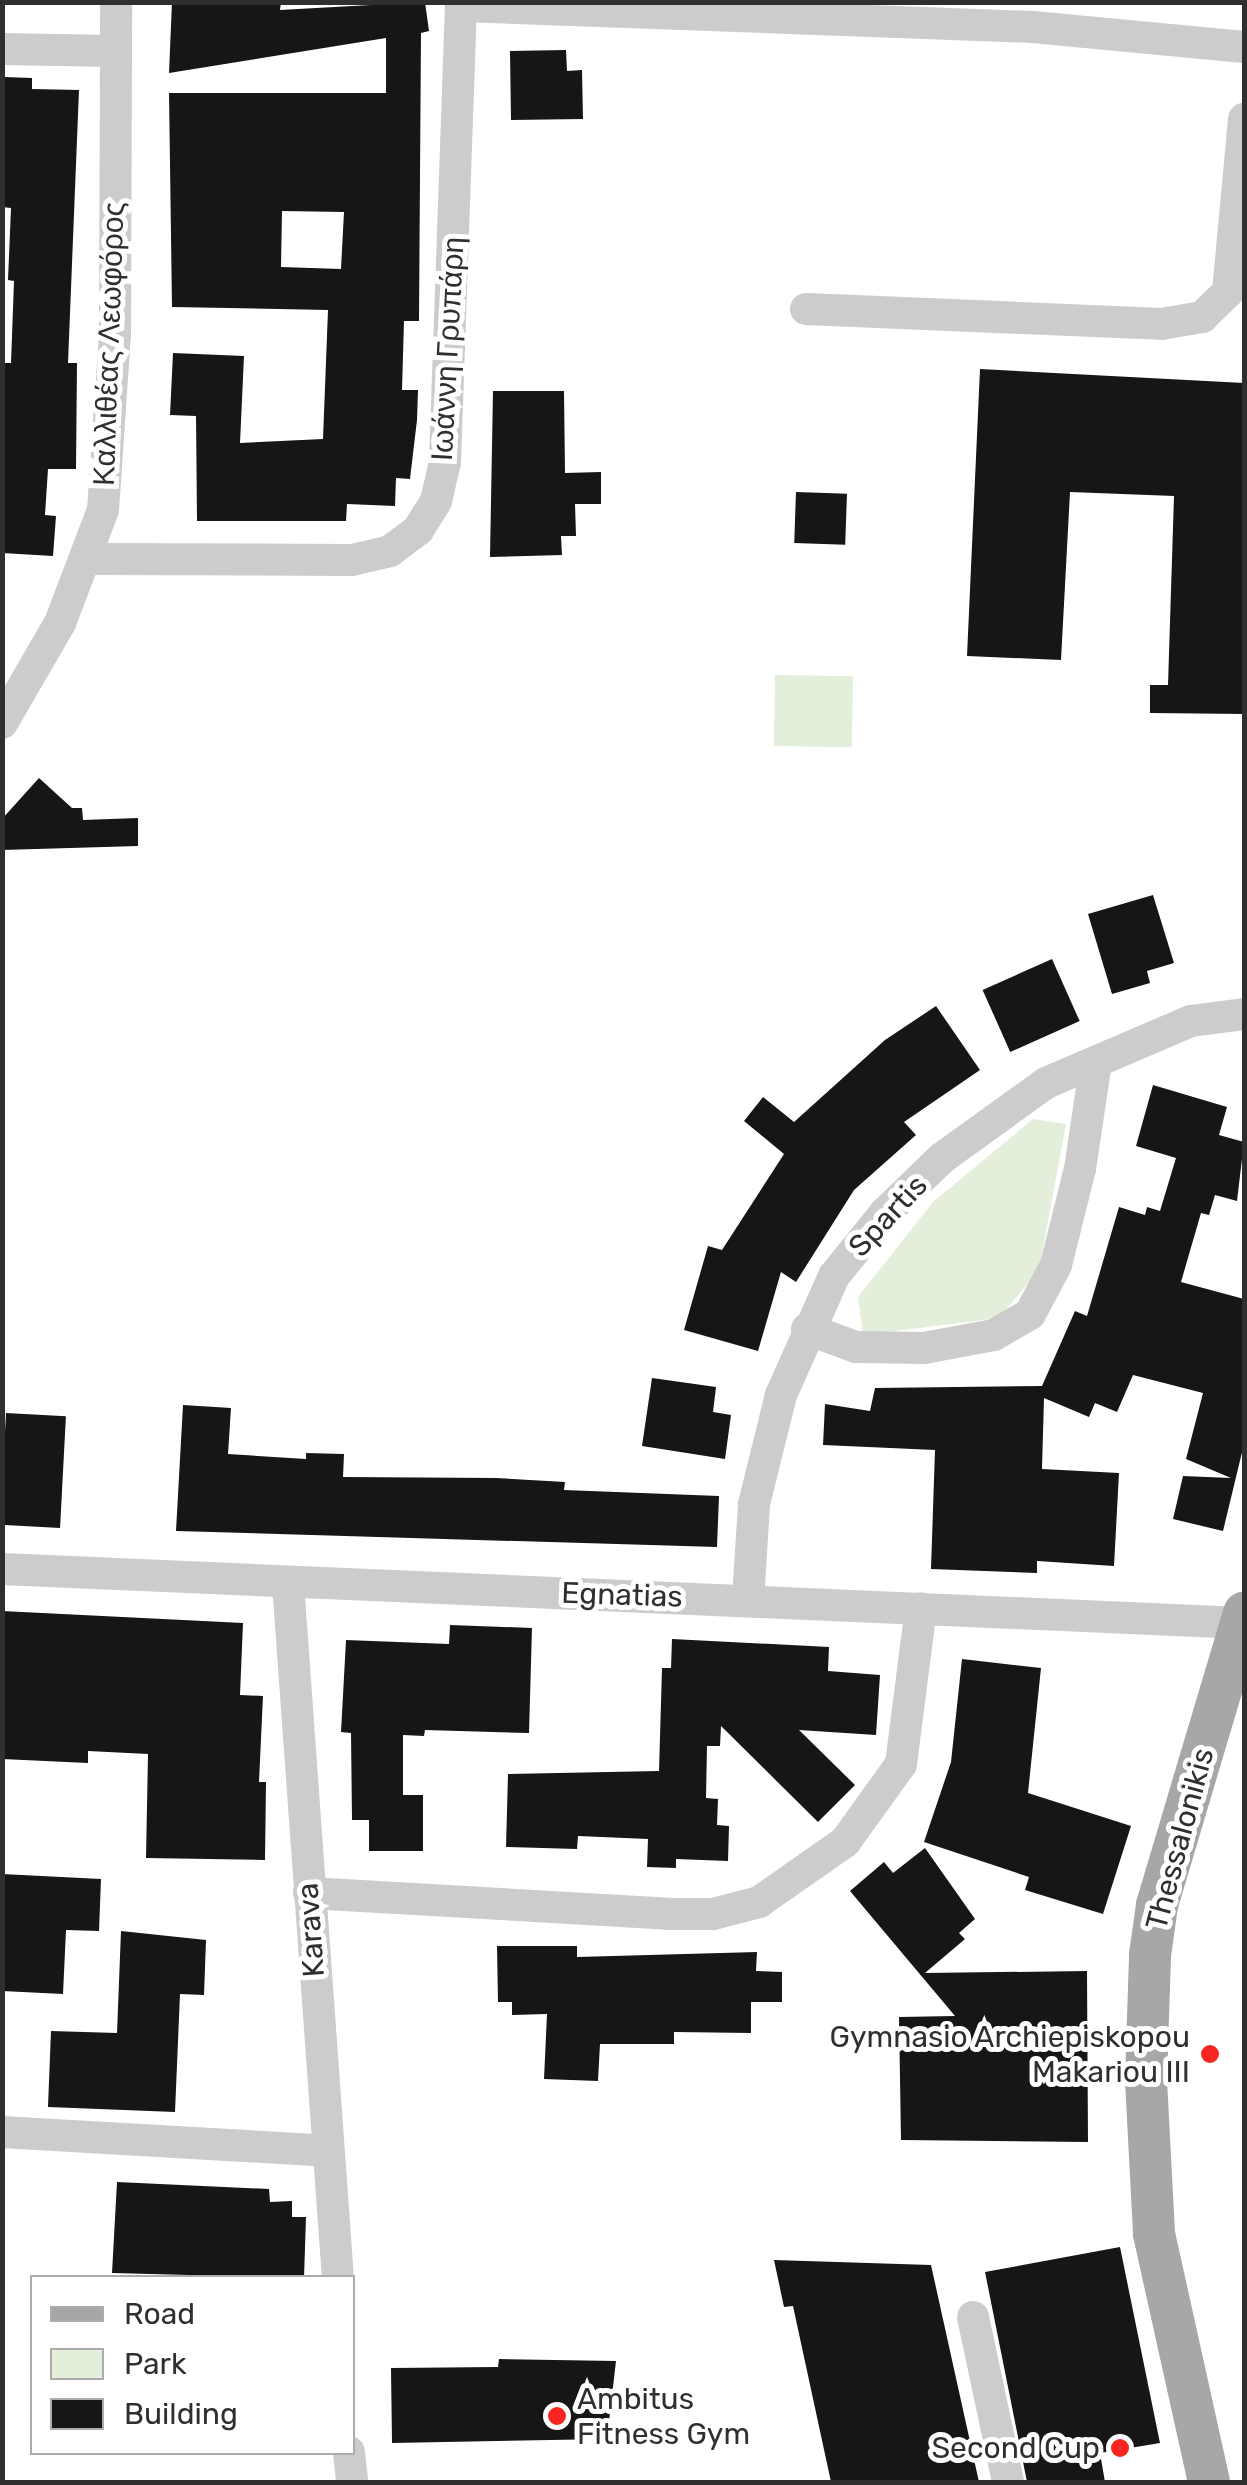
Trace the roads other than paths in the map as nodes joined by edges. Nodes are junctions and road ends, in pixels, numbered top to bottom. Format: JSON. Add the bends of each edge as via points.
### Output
{"nodes":[{"id":1,"x":116,"y":2,"type":"edge"},
{"id":2,"x":461,"y":4,"type":"edge"},
{"id":3,"x":1034,"y":15,"type":"edge"},
{"id":4,"x":1244,"y":47,"type":"edge"},
{"id":5,"x":2,"y":49,"type":"edge"},
{"id":6,"x":114,"y":51,"type":"junction"},
{"id":7,"x":1244,"y":118,"type":"edge"},
{"id":8,"x":806,"y":310,"type":"dead end"},
{"id":9,"x":86,"y":559,"type":"junction"},
{"id":10,"x":2,"y":723,"type":"edge"},
{"id":11,"x":1244,"y":1014,"type":"edge"},
{"id":12,"x":1096,"y":1062,"type":"junction"},
{"id":13,"x":807,"y":1329,"type":"junction"},
{"id":14,"x":2,"y":1569,"type":"edge"},
{"id":15,"x":288,"y":1583,"type":"junction"},
{"id":16,"x":748,"y":1600,"type":"junction"},
{"id":17,"x":921,"y":1608,"type":"junction"},
{"id":18,"x":1243,"y":1618,"type":"edge"},
{"id":19,"x":309,"y":1893,"type":"junction"},
{"id":20,"x":2,"y":2132,"type":"edge"},
{"id":21,"x":327,"y":2151,"type":"junction"},
{"id":22,"x":338,"y":2275,"type":"edge"},
{"id":23,"x":973,"y":2317,"type":"dead end"},
{"id":24,"x":349,"y":2455,"type":"edge"},
{"id":25,"x":352,"y":2482,"type":"edge"},
{"id":26,"x":371,"y":2482,"type":"edge"},
{"id":27,"x":1008,"y":2482,"type":"edge"},
{"id":28,"x":1209,"y":2482,"type":"edge"}],
"edges":[{"from":1,"to":6,"type":"street","name":"Καλλιθέας Λεωφόρος"},
{"from":2,"to":3,"type":"street"},
{"from":2,"to":9,"type":"street","name":"Ιωάννη Γρυπάρη","via":[[445,462],[436,501],[418,530],[390,551],[352,560]]},
{"from":3,"to":4,"type":"street"},
{"from":5,"to":6,"type":"street"},
{"from":6,"to":9,"type":"street","name":"Καλλιθέας Λεωφόρος","via":[[110,452],[103,510]]},
{"from":7,"to":8,"type":"street","via":[[1228,292],[1202,317],[1160,324]]},
{"from":9,"to":10,"type":"street","name":"Καλλιθέας Λεωφόρος","via":[[31,682]]},
{"from":11,"to":12,"type":"street","name":"Spartis","via":[[1191,1021]]},
{"from":12,"to":13,"type":"street","name":"Spartis","via":[[1046,1083],[942,1158],[834,1276]]},
{"from":12,"to":13,"type":"street","via":[[1056,1265],[1030,1314],[994,1335],[924,1348],[856,1347]]},
{"from":13,"to":16,"type":"street","name":"Spartis","via":[[781,1395],[754,1504]]},
{"from":14,"to":15,"type":"street","name":"Egnatias"},
{"from":15,"to":16,"type":"street","name":"Egnatias"},
{"from":15,"to":19,"type":"street","name":"Karava"},
{"from":16,"to":17,"type":"street","name":"Egnatias"},
{"from":17,"to":18,"type":"street","name":"Egnatias"},
{"from":17,"to":19,"type":"street","via":[[902,1764],[845,1842],[759,1902],[713,1914],[668,1914]]},
{"from":18,"to":28,"type":"main road","name":"Thessalonikis","via":[[1156,1905],[1148,1993],[1154,2233]]},
{"from":19,"to":21,"type":"street","name":"Karava"},
{"from":20,"to":21,"type":"street"},
{"from":21,"to":22,"type":"street","name":"Karava"},
{"from":23,"to":27,"type":"street"},
{"from":24,"to":25,"type":"street"},
{"from":25,"to":26,"type":"street"}]}
